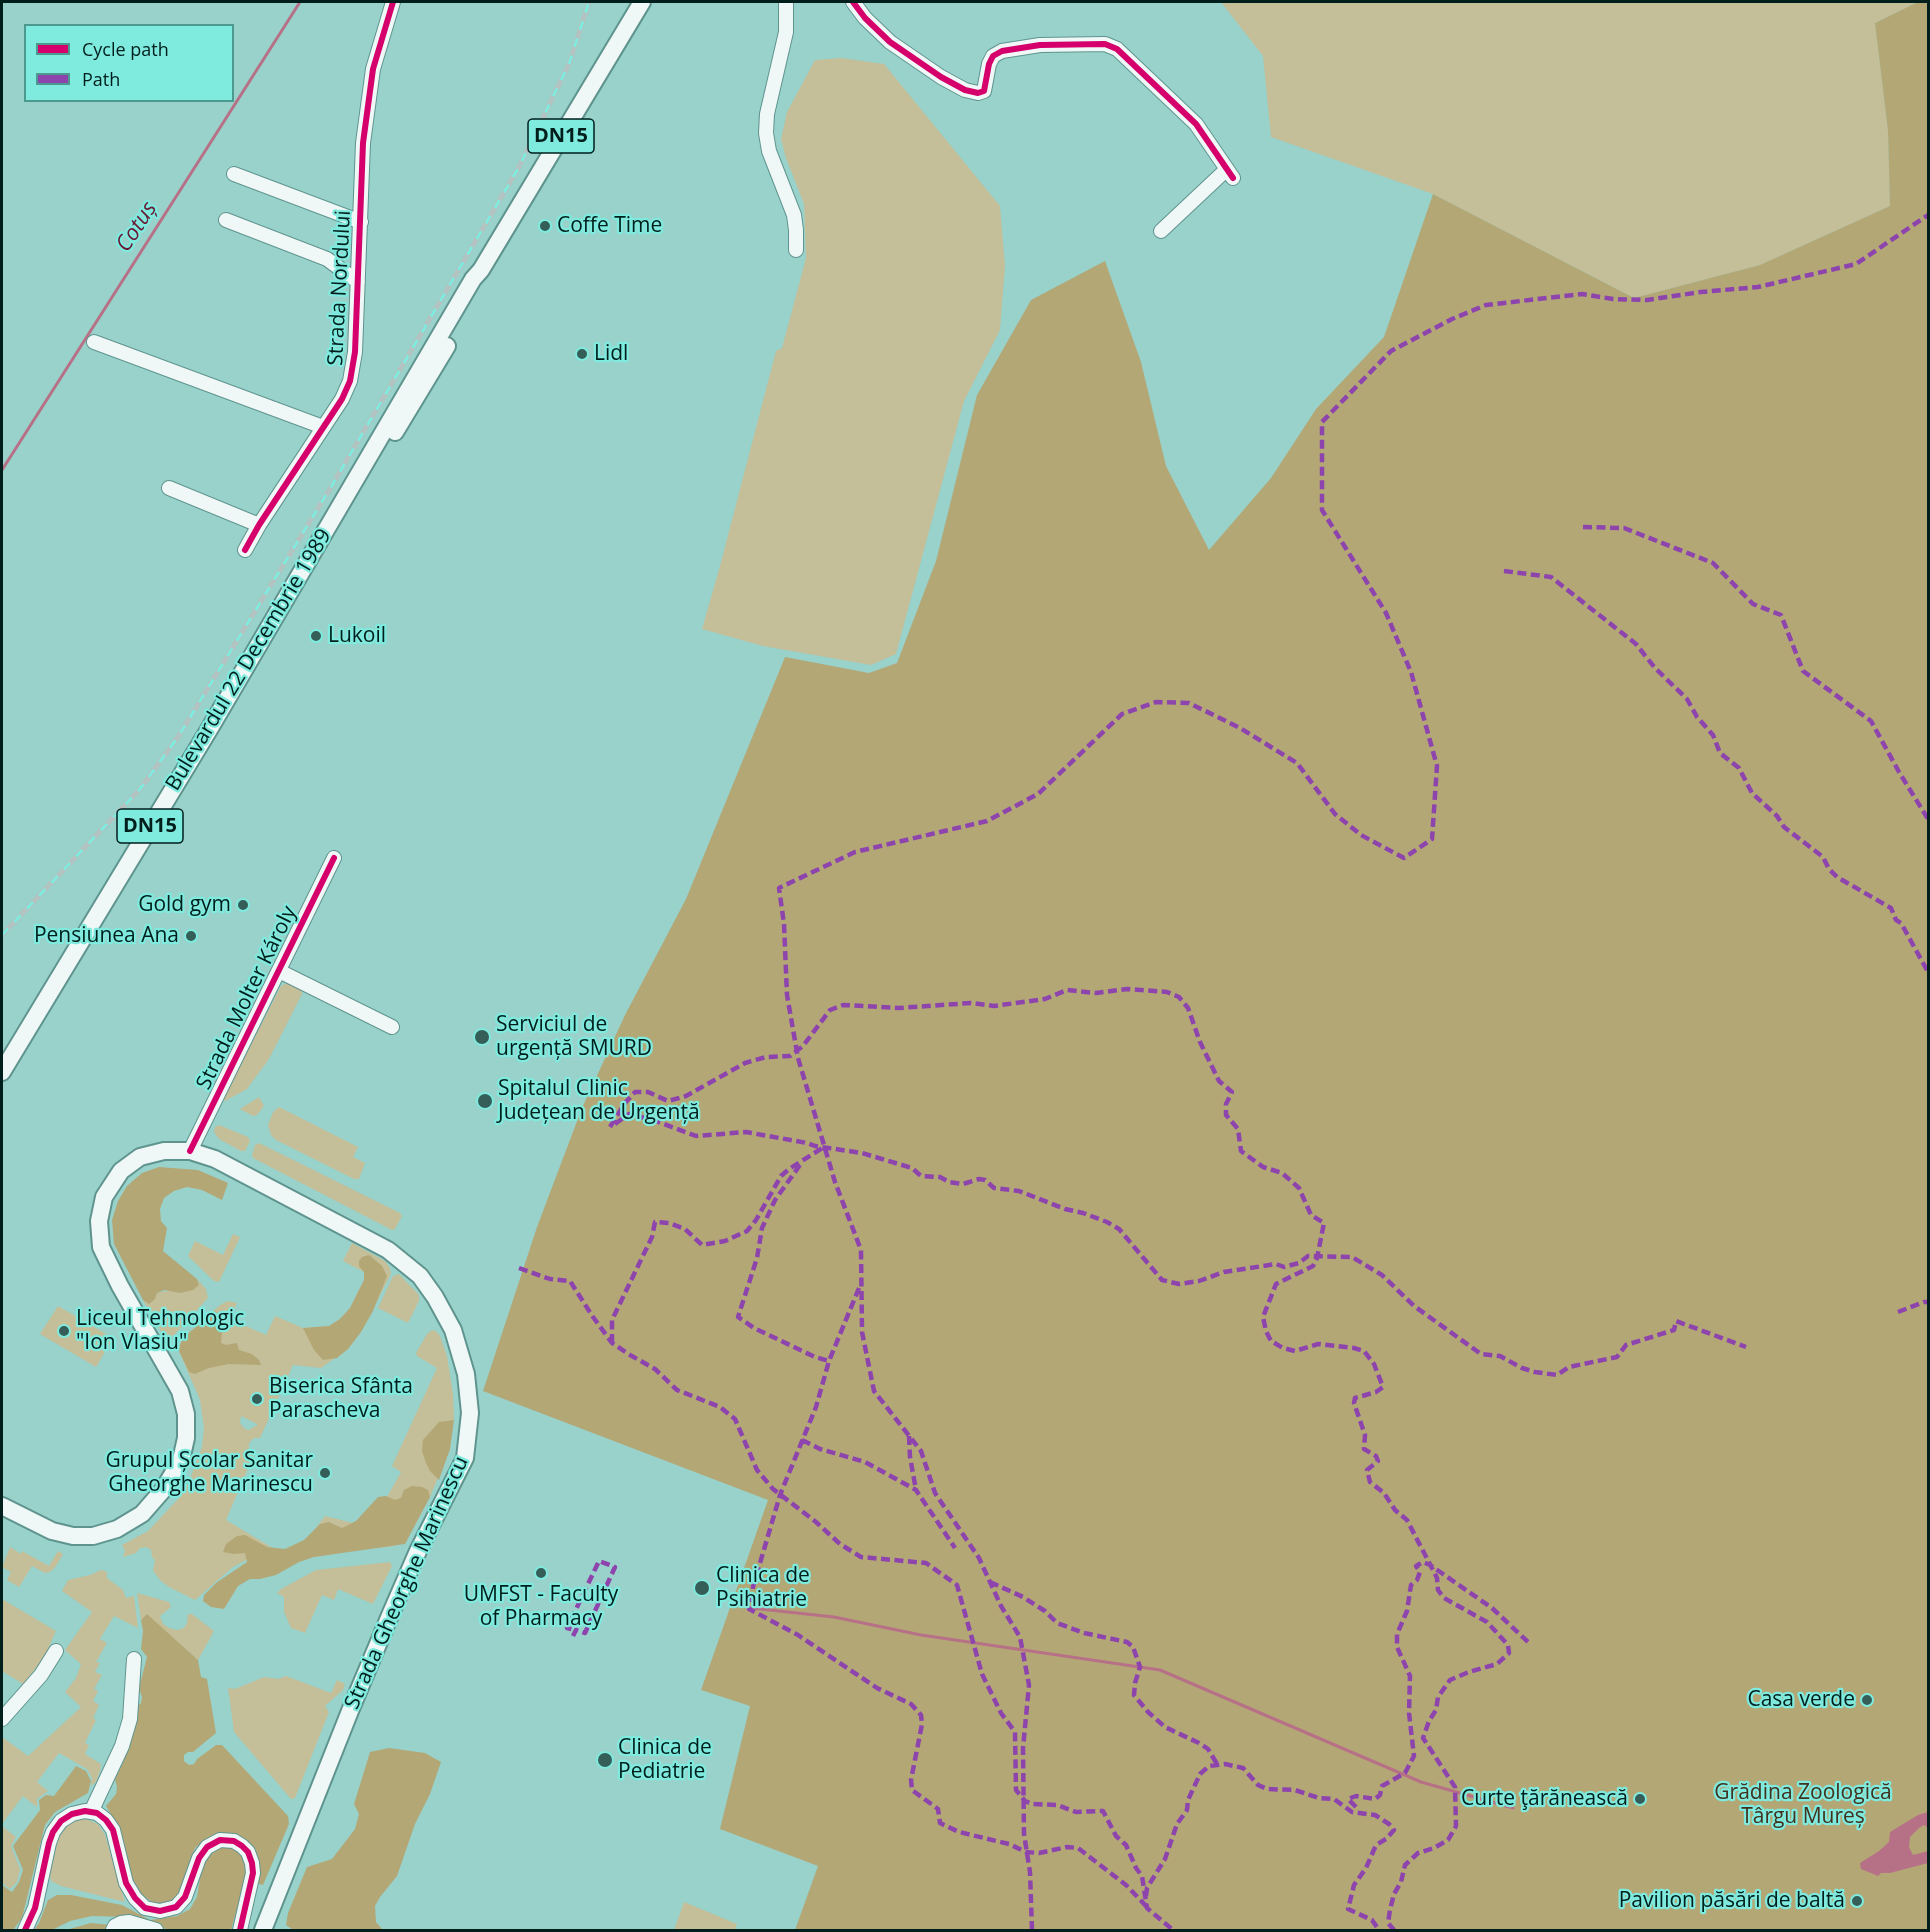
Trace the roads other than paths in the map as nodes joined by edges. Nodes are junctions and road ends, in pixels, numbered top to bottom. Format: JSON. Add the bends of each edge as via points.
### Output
{"nodes":[{"id":1,"x":393,"y":2,"type":"edge"},
{"id":2,"x":642,"y":2,"type":"edge"},
{"id":3,"x":786,"y":2,"type":"edge"},
{"id":4,"x":853,"y":2,"type":"edge"},
{"id":5,"x":234,"y":174,"type":"dead end"},
{"id":6,"x":226,"y":220,"type":"dead end"},
{"id":7,"x":360,"y":222,"type":"junction"},
{"id":8,"x":1161,"y":231,"type":"dead end"},
{"id":9,"x":796,"y":250,"type":"dead end"},
{"id":10,"x":358,"y":282,"type":"junction"},
{"id":11,"x":94,"y":342,"type":"dead end"},
{"id":12,"x":323,"y":427,"type":"junction"},
{"id":13,"x":170,"y":488,"type":"dead end"},
{"id":14,"x":259,"y":525,"type":"junction"},
{"id":15,"x":245,"y":550,"type":"dead end"},
{"id":16,"x":334,"y":858,"type":"dead end"},
{"id":17,"x":279,"y":971,"type":"junction"},
{"id":18,"x":392,"y":1027,"type":"dead end"},
{"id":19,"x":2,"y":1072,"type":"edge"},
{"id":20,"x":190,"y":1151,"type":"junction"},
{"id":21,"x":2,"y":1509,"type":"edge"},
{"id":22,"x":56,"y":1651,"type":"dead end"},
{"id":23,"x":134,"y":1659,"type":"dead end"},
{"id":24,"x":2,"y":1719,"type":"edge"},
{"id":25,"x":92,"y":1810,"type":"junction"},
{"id":26,"x":25,"y":1930,"type":"edge"},
{"id":27,"x":113,"y":1930,"type":"edge"},
{"id":28,"x":156,"y":1930,"type":"edge"},
{"id":29,"x":240,"y":1930,"type":"edge"},
{"id":30,"x":263,"y":1930,"type":"edge"}],
"edges":[{"from":1,"to":7,"type":"street","name":"Strada Nordului","via":[[373,69],[363,143]]},
{"from":2,"to":19,"type":"main road","name":"Bulevardul 22 Decembrie 1989","number":"DN15"},
{"from":3,"to":9,"type":"street","via":[[786,32],[766,133],[769,152],[794,215]]},
{"from":4,"to":8,"type":"street","via":[[891,42],[941,77],[978,93],[984,91],[993,56],[1002,51],[1040,45],[1105,44],[1117,49],[1196,124],[1230,173]]},
{"from":5,"to":7,"type":"street","name":"Strada Nordului"},
{"from":6,"to":10,"type":"street","via":[[327,259]]},
{"from":7,"to":10,"type":"street","name":"Strada Nordului"},
{"from":10,"to":12,"type":"street","name":"Strada Nordului","via":[[354,366],[342,399]]},
{"from":11,"to":12,"type":"street"},
{"from":12,"to":14,"type":"street","name":"Strada Nordului"},
{"from":13,"to":14,"type":"street"},
{"from":14,"to":15,"type":"street","name":"Strada Nordului"},
{"from":16,"to":17,"type":"street","name":"Strada Molter Károly"},
{"from":17,"to":18,"type":"street","name":"Strada Molter Károly"},
{"from":17,"to":20,"type":"street","name":"Strada Molter Károly"},
{"from":20,"to":21,"type":"main road","name":"Strada Gheorghe Marinescu","via":[[164,1150],[140,1157],[121,1170],[104,1197],[99,1221],[101,1247],[180,1391],[186,1414],[181,1460],[163,1491],[142,1514],[117,1529],[93,1536],[52,1531]]},
{"from":20,"to":30,"type":"main road","name":"Strada Gheorghe Marinescu","via":[[257,1179],[381,1246],[412,1269],[428,1286],[450,1324],[462,1358],[470,1401],[465,1458],[418,1551],[382,1635]]},
{"from":22,"to":24,"type":"street","via":[[41,1675]]},
{"from":23,"to":25,"type":"street","via":[[130,1719],[122,1746]]},
{"from":25,"to":26,"type":"street","via":[[72,1814],[53,1832],[35,1908]]},
{"from":25,"to":29,"type":"street","via":[[113,1830],[126,1882],[146,1908],[160,1911],[176,1907],[185,1897],[207,1847],[220,1840],[242,1846],[248,1852],[254,1873]]},
{"from":27,"to":28,"type":"street","via":[[129,1922]]}]}
